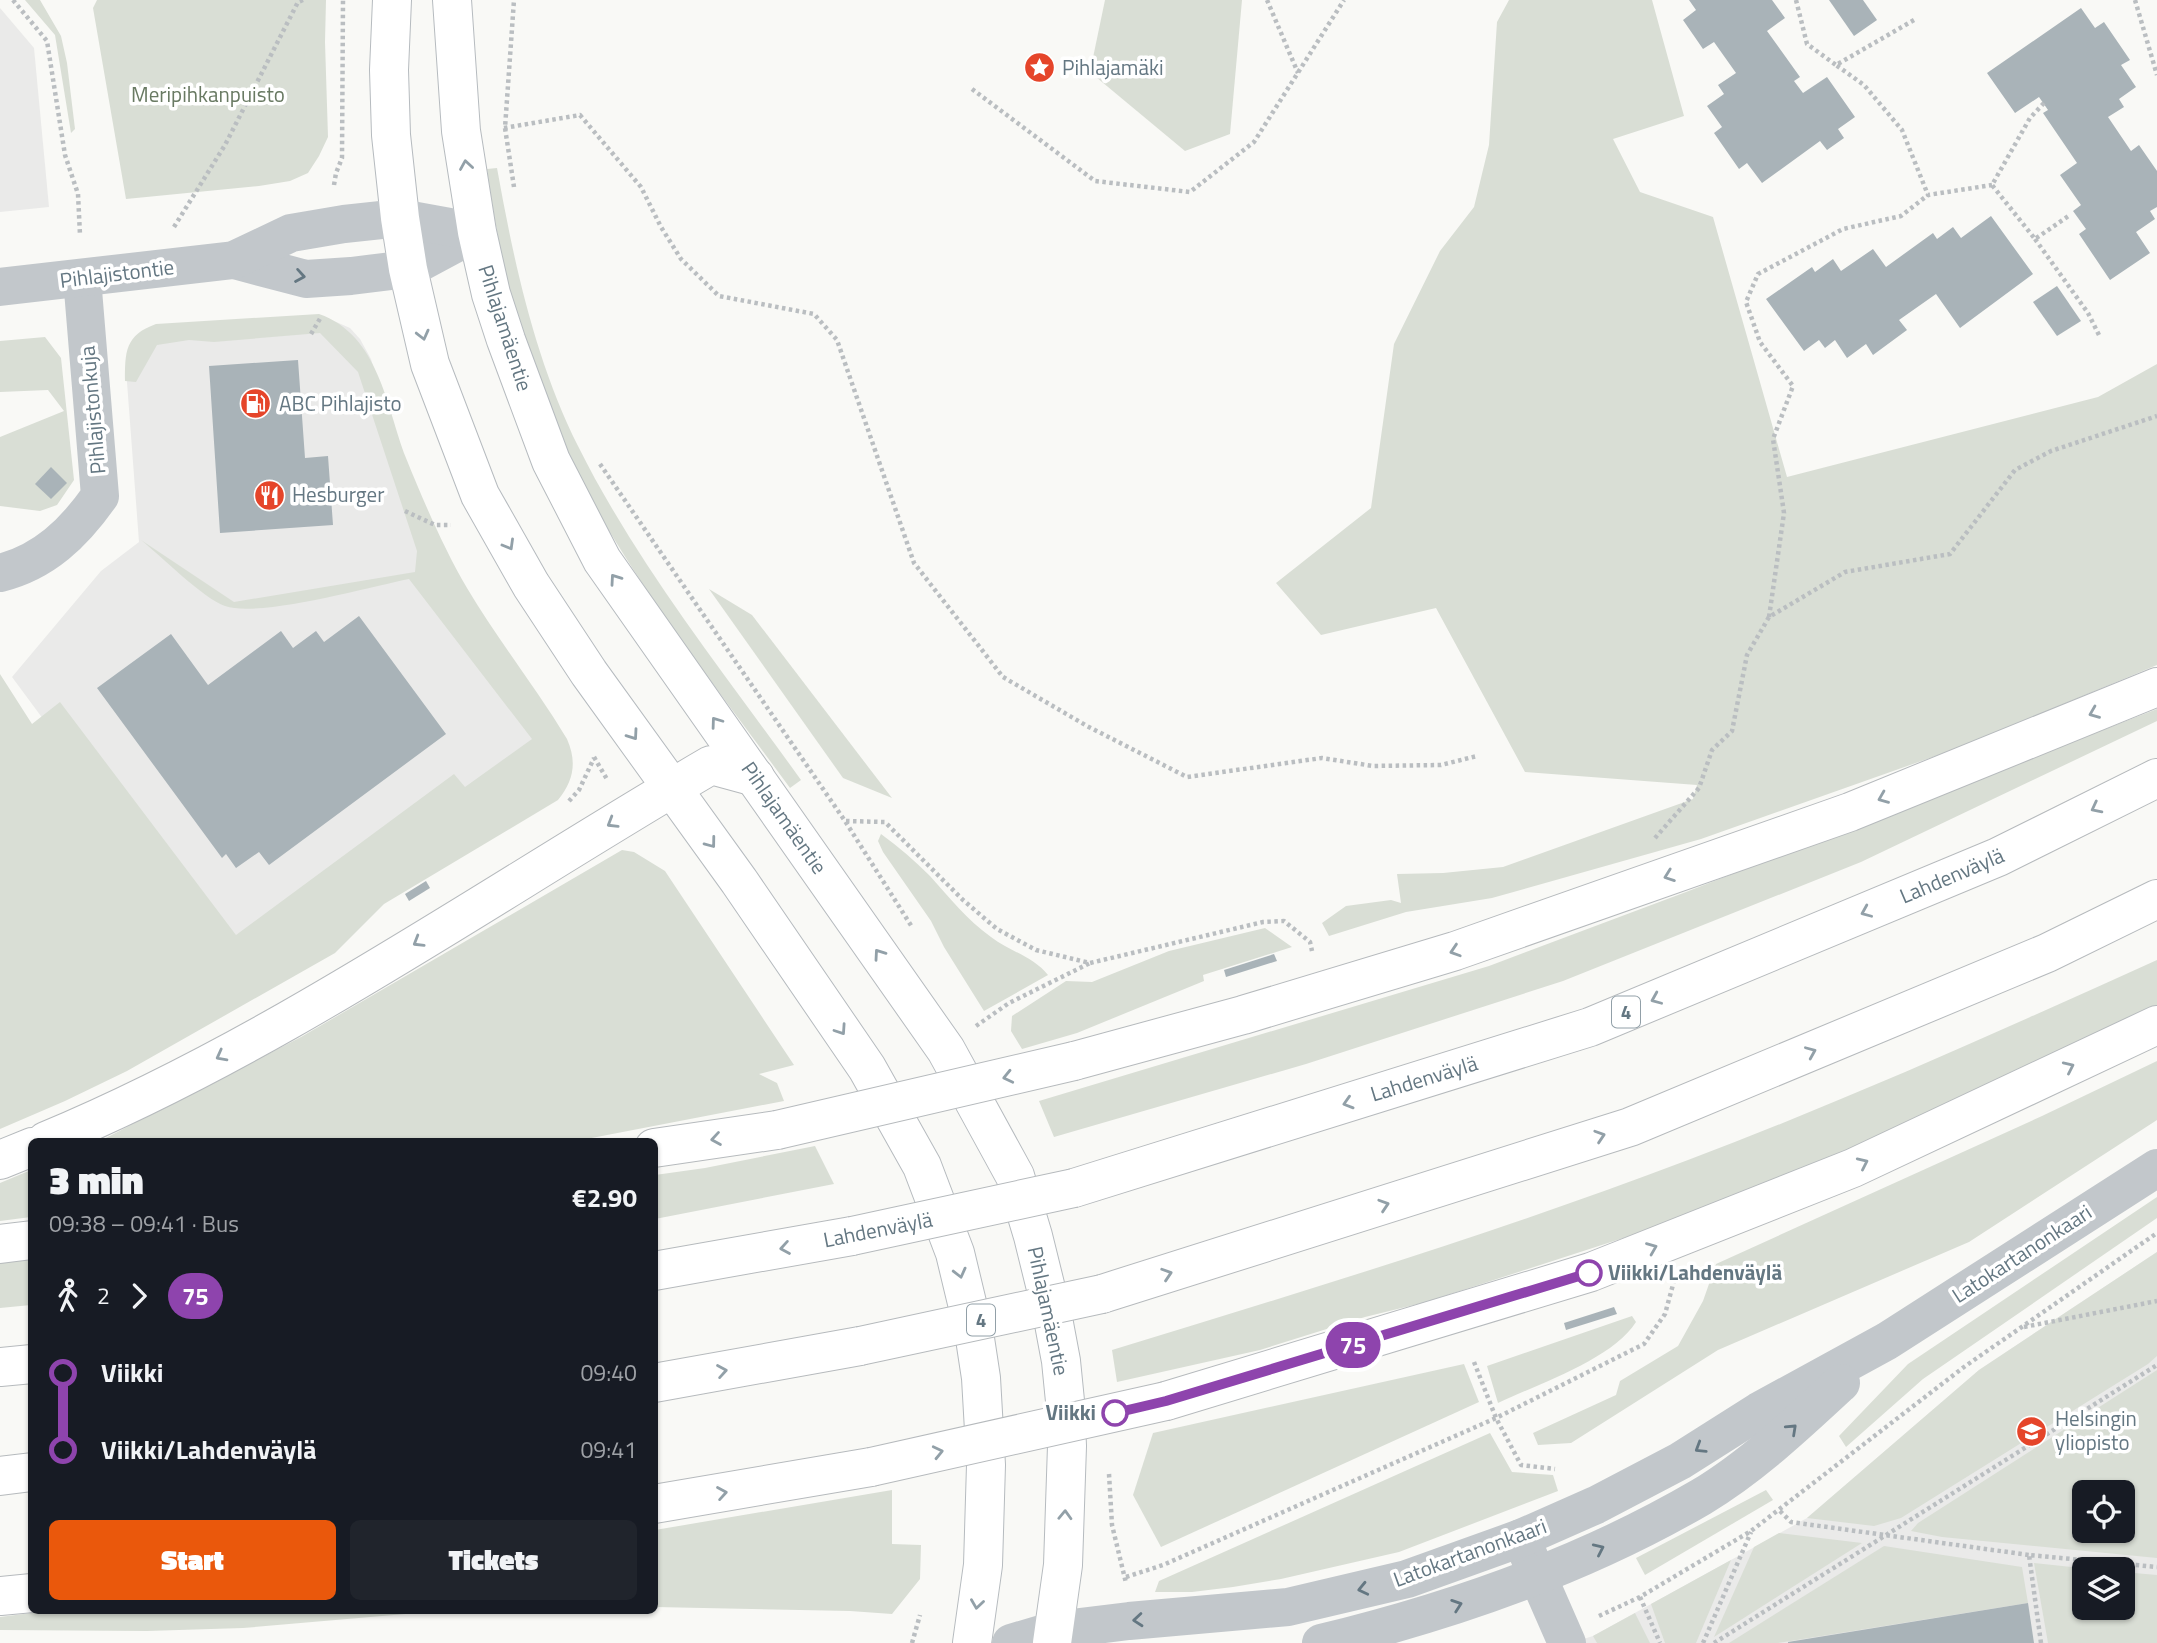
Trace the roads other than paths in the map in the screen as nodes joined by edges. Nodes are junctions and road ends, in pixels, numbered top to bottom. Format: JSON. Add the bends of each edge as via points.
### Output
{"nodes":[{"id":1,"x":392,"y":0,"type":"edge"},
{"id":2,"x":452,"y":0,"type":"edge"},
{"id":3,"x":400,"y":218,"type":"junction"},
{"id":4,"x":477,"y":232,"type":"junction"},
{"id":5,"x":234,"y":260,"type":"junction"},
{"id":6,"x":408,"y":268,"type":"junction"},
{"id":7,"x":82,"y":278,"type":"junction"},
{"id":8,"x":0,"y":287,"type":"edge"},
{"id":9,"x":0,"y":573,"type":"edge"},
{"id":10,"x":2157,"y":687,"type":"edge"},
{"id":11,"x":755,"y":777,"type":"junction"},
{"id":12,"x":2157,"y":778,"type":"edge"},
{"id":13,"x":671,"y":788,"type":"junction"},
{"id":14,"x":2157,"y":899,"type":"edge"},
{"id":15,"x":2157,"y":1025,"type":"edge"},
{"id":16,"x":53,"y":1138,"type":"edge"},
{"id":17,"x":658,"y":1147,"type":"edge"},
{"id":18,"x":28,"y":1149,"type":"edge"},
{"id":19,"x":0,"y":1160,"type":"edge"},
{"id":20,"x":2157,"y":1168,"type":"edge"},
{"id":21,"x":28,"y":1240,"type":"edge"},
{"id":22,"x":0,"y":1244,"type":"edge"},
{"id":23,"x":658,"y":1270,"type":"edge"},
{"id":24,"x":1887,"y":1341,"type":"junction"},
{"id":25,"x":28,"y":1364,"type":"edge"},
{"id":26,"x":0,"y":1367,"type":"edge"},
{"id":27,"x":658,"y":1381,"type":"edge"},
{"id":28,"x":28,"y":1472,"type":"edge"},
{"id":29,"x":0,"y":1476,"type":"edge"},
{"id":30,"x":658,"y":1503,"type":"edge"},
{"id":31,"x":1521,"y":1538,"type":"junction"},
{"id":32,"x":1537,"y":1577,"type":"junction"},
{"id":33,"x":28,"y":1593,"type":"edge"},
{"id":34,"x":0,"y":1596,"type":"edge"},
{"id":35,"x":1053,"y":1637,"type":"edge"},
{"id":36,"x":972,"y":1643,"type":"edge"},
{"id":37,"x":1011,"y":1643,"type":"edge"},
{"id":38,"x":1321,"y":1643,"type":"edge"},
{"id":39,"x":1567,"y":1643,"type":"edge"}],
"edges":[{"from":1,"to":3,"type":"main road","via":[[391,135]]},
{"from":4,"to":2,"type":"main road","name":"Pihlajamäentie","one_way":true,"via":[[461,131]]},
{"from":3,"to":4,"type":"street","name":"Pihlajistontie"},
{"from":3,"to":5,"type":"street","name":"Pihlajistontie","via":[[291,233]]},
{"from":3,"to":6,"type":"main road"},
{"from":4,"to":6,"type":"street","name":"Pihlajistontie"},
{"from":11,"to":4,"type":"main road","name":"Pihlajamäentie","one_way":true,"via":[[602,560],[557,473],[491,295]]},
{"from":5,"to":6,"type":"street","name":"Pihlajistontie","one_way":true,"via":[[306,278]]},
{"from":5,"to":7,"type":"street","name":"Pihlajistontie"},
{"from":6,"to":13,"type":"main road","one_way":true,"via":[[430,364],[480,495],[531,585]]},
{"from":7,"to":8,"type":"street","name":"Pihlajistontie"},
{"from":7,"to":9,"type":"street","name":"Pihlajistonkuja","via":[[100,496],[82,522],[54,547],[22,567]]},
{"from":10,"to":17,"type":"main road","one_way":true,"bridge":true,"via":[[1850,812],[1455,951],[1074,1061],[777,1130]]},
{"from":11,"to":13,"type":"main road","via":[[711,765]]},
{"from":35,"to":11,"type":"main road","name":"Pihlajamäentie","one_way":true,"via":[[1068,1446],[1062,1361],[1015,1177],[946,1050]]},
{"from":12,"to":23,"type":"main road","name":"Lahdenväylä","number":"4","one_way":true,"bridge":true,"via":[[1998,857],[1590,1027],[1074,1188],[852,1236]]},
{"from":13,"to":16,"type":"main road","one_way":true,"via":[[288,1021]]},
{"from":13,"to":36,"type":"main road","one_way":true,"via":[[867,1068],[910,1140],[955,1253],[981,1378],[985,1453],[983,1565]]},
{"from":27,"to":14,"type":"main road","number":"4","one_way":true,"bridge":true,"via":[[860,1346],[1102,1294],[1630,1127],[2047,953]]},
{"from":30,"to":15,"type":"main road","one_way":true,"bridge":true,"via":[[871,1467],[1166,1401],[1591,1272],[1853,1168]]},
{"from":18,"to":19,"type":"main road"},
{"from":20,"to":24,"type":"street","name":"Latokartanonkaari"},
{"from":21,"to":22,"type":"main road"},
{"from":24,"to":31,"type":"street","name":"Latokartanonkaari","one_way":true,"via":[[1759,1411],[1680,1461]]},
{"from":32,"to":24,"type":"street","name":"Latokartanonkaari","one_way":true,"via":[[1702,1496],[1782,1437]]},
{"from":25,"to":26,"type":"main road"},
{"from":28,"to":29,"type":"main road"},
{"from":31,"to":32,"type":"street"},
{"from":31,"to":35,"type":"street","name":"Latokartanonkaari","one_way":true,"via":[[1407,1578],[1288,1607],[1129,1621]]},
{"from":38,"to":32,"type":"street","name":"Latokartanonkaari","one_way":true,"via":[[1401,1624]]},
{"from":32,"to":39,"type":"street"},
{"from":33,"to":34,"type":"main road"},
{"from":35,"to":37,"type":"street","name":"Latokartanonkaari"}]}
